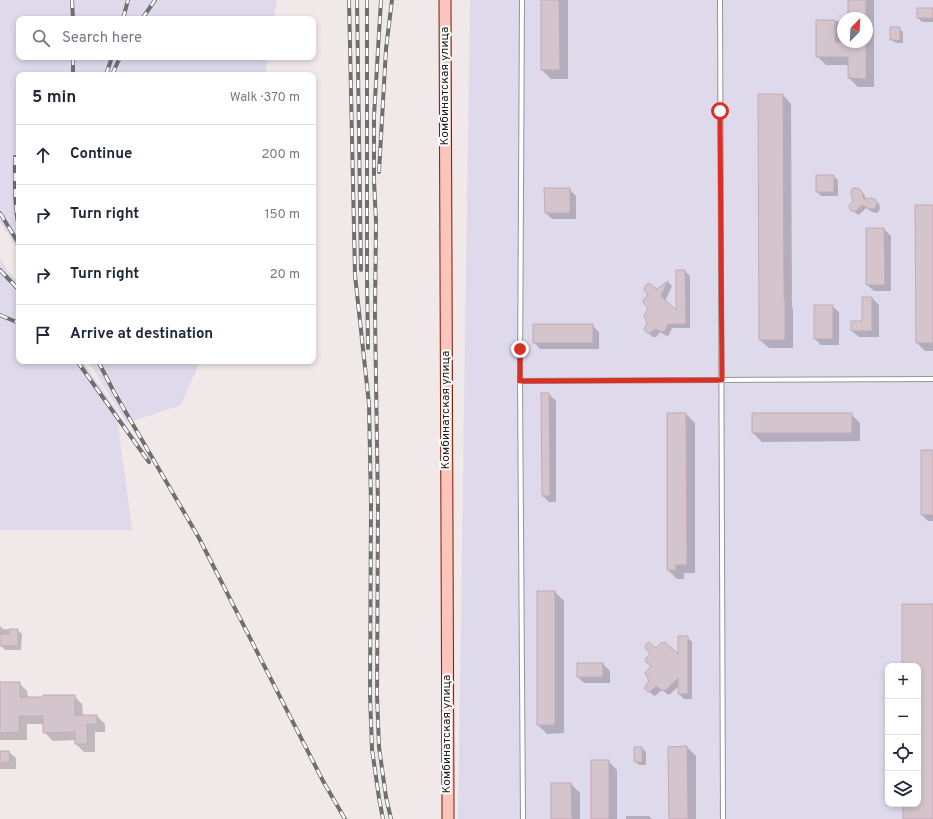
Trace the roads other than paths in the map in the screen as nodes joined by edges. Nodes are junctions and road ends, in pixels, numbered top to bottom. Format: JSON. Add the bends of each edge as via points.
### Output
{"nodes":[{"id":1,"x":445,"y":0,"type":"edge"},
{"id":2,"x":522,"y":0,"type":"edge"},
{"id":3,"x":720,"y":0,"type":"edge"},
{"id":4,"x":722,"y":380,"type":"junction"},
{"id":5,"x":933,"y":380,"type":"edge"},
{"id":6,"x":520,"y":381,"type":"junction"},
{"id":7,"x":448,"y":819,"type":"edge"},
{"id":8,"x":523,"y":819,"type":"edge"},
{"id":9,"x":723,"y":819,"type":"edge"}],
"edges":[{"from":1,"to":7,"type":"street","name":"Комбинатская улица"},
{"from":2,"to":6,"type":"lane"},
{"from":3,"to":4,"type":"lane"},
{"from":4,"to":5,"type":"lane"},
{"from":4,"to":6,"type":"lane"},
{"from":4,"to":9,"type":"lane"},
{"from":6,"to":8,"type":"lane"}]}
